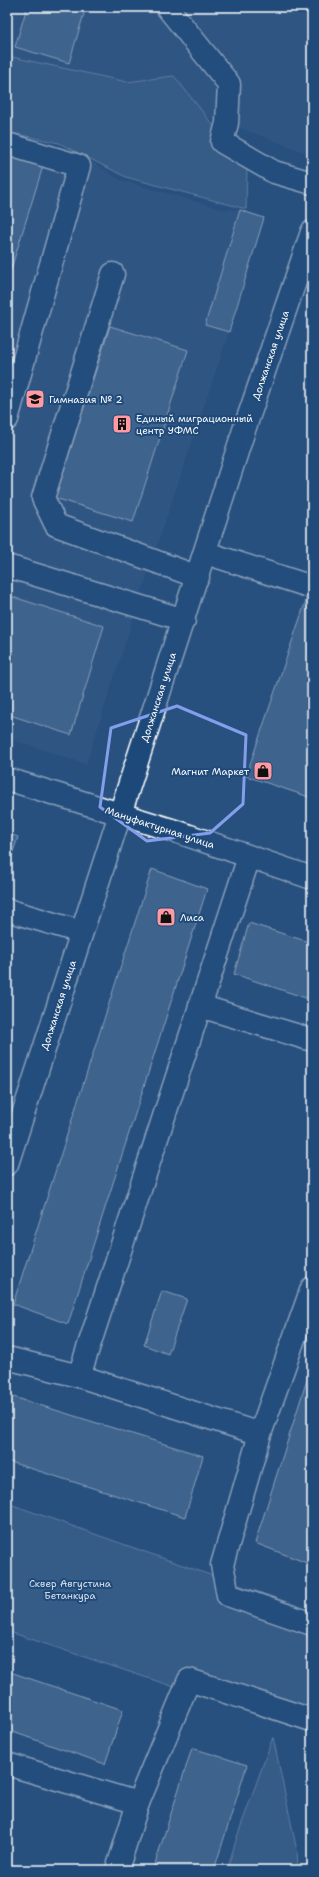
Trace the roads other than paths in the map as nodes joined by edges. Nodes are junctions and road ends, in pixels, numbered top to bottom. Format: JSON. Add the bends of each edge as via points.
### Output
{"nodes":[{"id":1,"x":167,"y":7,"type":"edge"},
{"id":2,"x":7,"y":144,"type":"edge"},
{"id":3,"x":312,"y":183,"type":"edge"},
{"id":4,"x":312,"y":232,"type":"edge"},
{"id":5,"x":113,"y":274,"type":"dead end"},
{"id":6,"x":7,"y":419,"type":"edge"},
{"id":7,"x":206,"y":553,"type":"junction"},
{"id":8,"x":7,"y":566,"type":"edge"},
{"id":9,"x":198,"y":577,"type":"junction"},
{"id":10,"x":312,"y":587,"type":"edge"},
{"id":11,"x":184,"y":620,"type":"junction"},
{"id":12,"x":7,"y":779,"type":"edge"},
{"id":13,"x":120,"y":814,"type":"junction"},
{"id":14,"x":249,"y":857,"type":"junction"},
{"id":15,"x":312,"y":878,"type":"edge"},
{"id":16,"x":7,"y":910,"type":"edge"},
{"id":17,"x":81,"y":932,"type":"junction"},
{"id":18,"x":200,"y":1006,"type":"junction"},
{"id":19,"x":312,"y":1040,"type":"edge"},
{"id":20,"x":7,"y":1164,"type":"edge"},
{"id":21,"x":312,"y":1288,"type":"edge"},
{"id":22,"x":7,"y":1358,"type":"edge"},
{"id":23,"x":79,"y":1376,"type":"junction"},
{"id":24,"x":260,"y":1434,"type":"junction"},
{"id":25,"x":312,"y":1624,"type":"edge"},
{"id":26,"x":312,"y":1720,"type":"edge"},
{"id":27,"x":7,"y":1764,"type":"edge"},
{"id":28,"x":138,"y":1803,"type":"junction"},
{"id":29,"x":117,"y":1870,"type":"edge"}],
"edges":[{"from":1,"to":3,"type":"main road","via":[[229,84],[228,123],[222,142],[274,172]]},
{"from":2,"to":6,"type":"main road","via":[[79,166]]},
{"from":4,"to":7,"type":"main road","name":"Должанская улица","via":[[244,430]]},
{"from":5,"to":9,"type":"main road","via":[[43,498],[56,525]]},
{"from":7,"to":9,"type":"main road","name":"Должанская улица"},
{"from":7,"to":10,"type":"main road"},
{"from":8,"to":11,"type":"main road"},
{"from":9,"to":11,"type":"main road","name":"Должанская улица"},
{"from":11,"to":13,"type":"main road","name":"Должанская улица"},
{"from":12,"to":13,"type":"main road","name":"Мануфактурная улица"},
{"from":13,"to":14,"type":"main road","name":"Мануфактурная улица"},
{"from":13,"to":17,"type":"main road","name":"Должанская улица"},
{"from":14,"to":15,"type":"main road","name":"Мануфактурная улица"},
{"from":14,"to":18,"type":"main road"},
{"from":16,"to":17,"type":"main road"},
{"from":17,"to":20,"type":"main road","name":"Должанская улица"},
{"from":18,"to":19,"type":"main road"},
{"from":18,"to":23,"type":"main road"},
{"from":21,"to":24,"type":"main road"},
{"from":22,"to":23,"type":"main road"},
{"from":23,"to":24,"type":"main road"},
{"from":24,"to":25,"type":"main road","via":[[222,1564],[228,1595]]},
{"from":26,"to":28,"type":"main road","via":[[189,1680]]},
{"from":27,"to":28,"type":"main road"},
{"from":28,"to":29,"type":"main road"}]}
